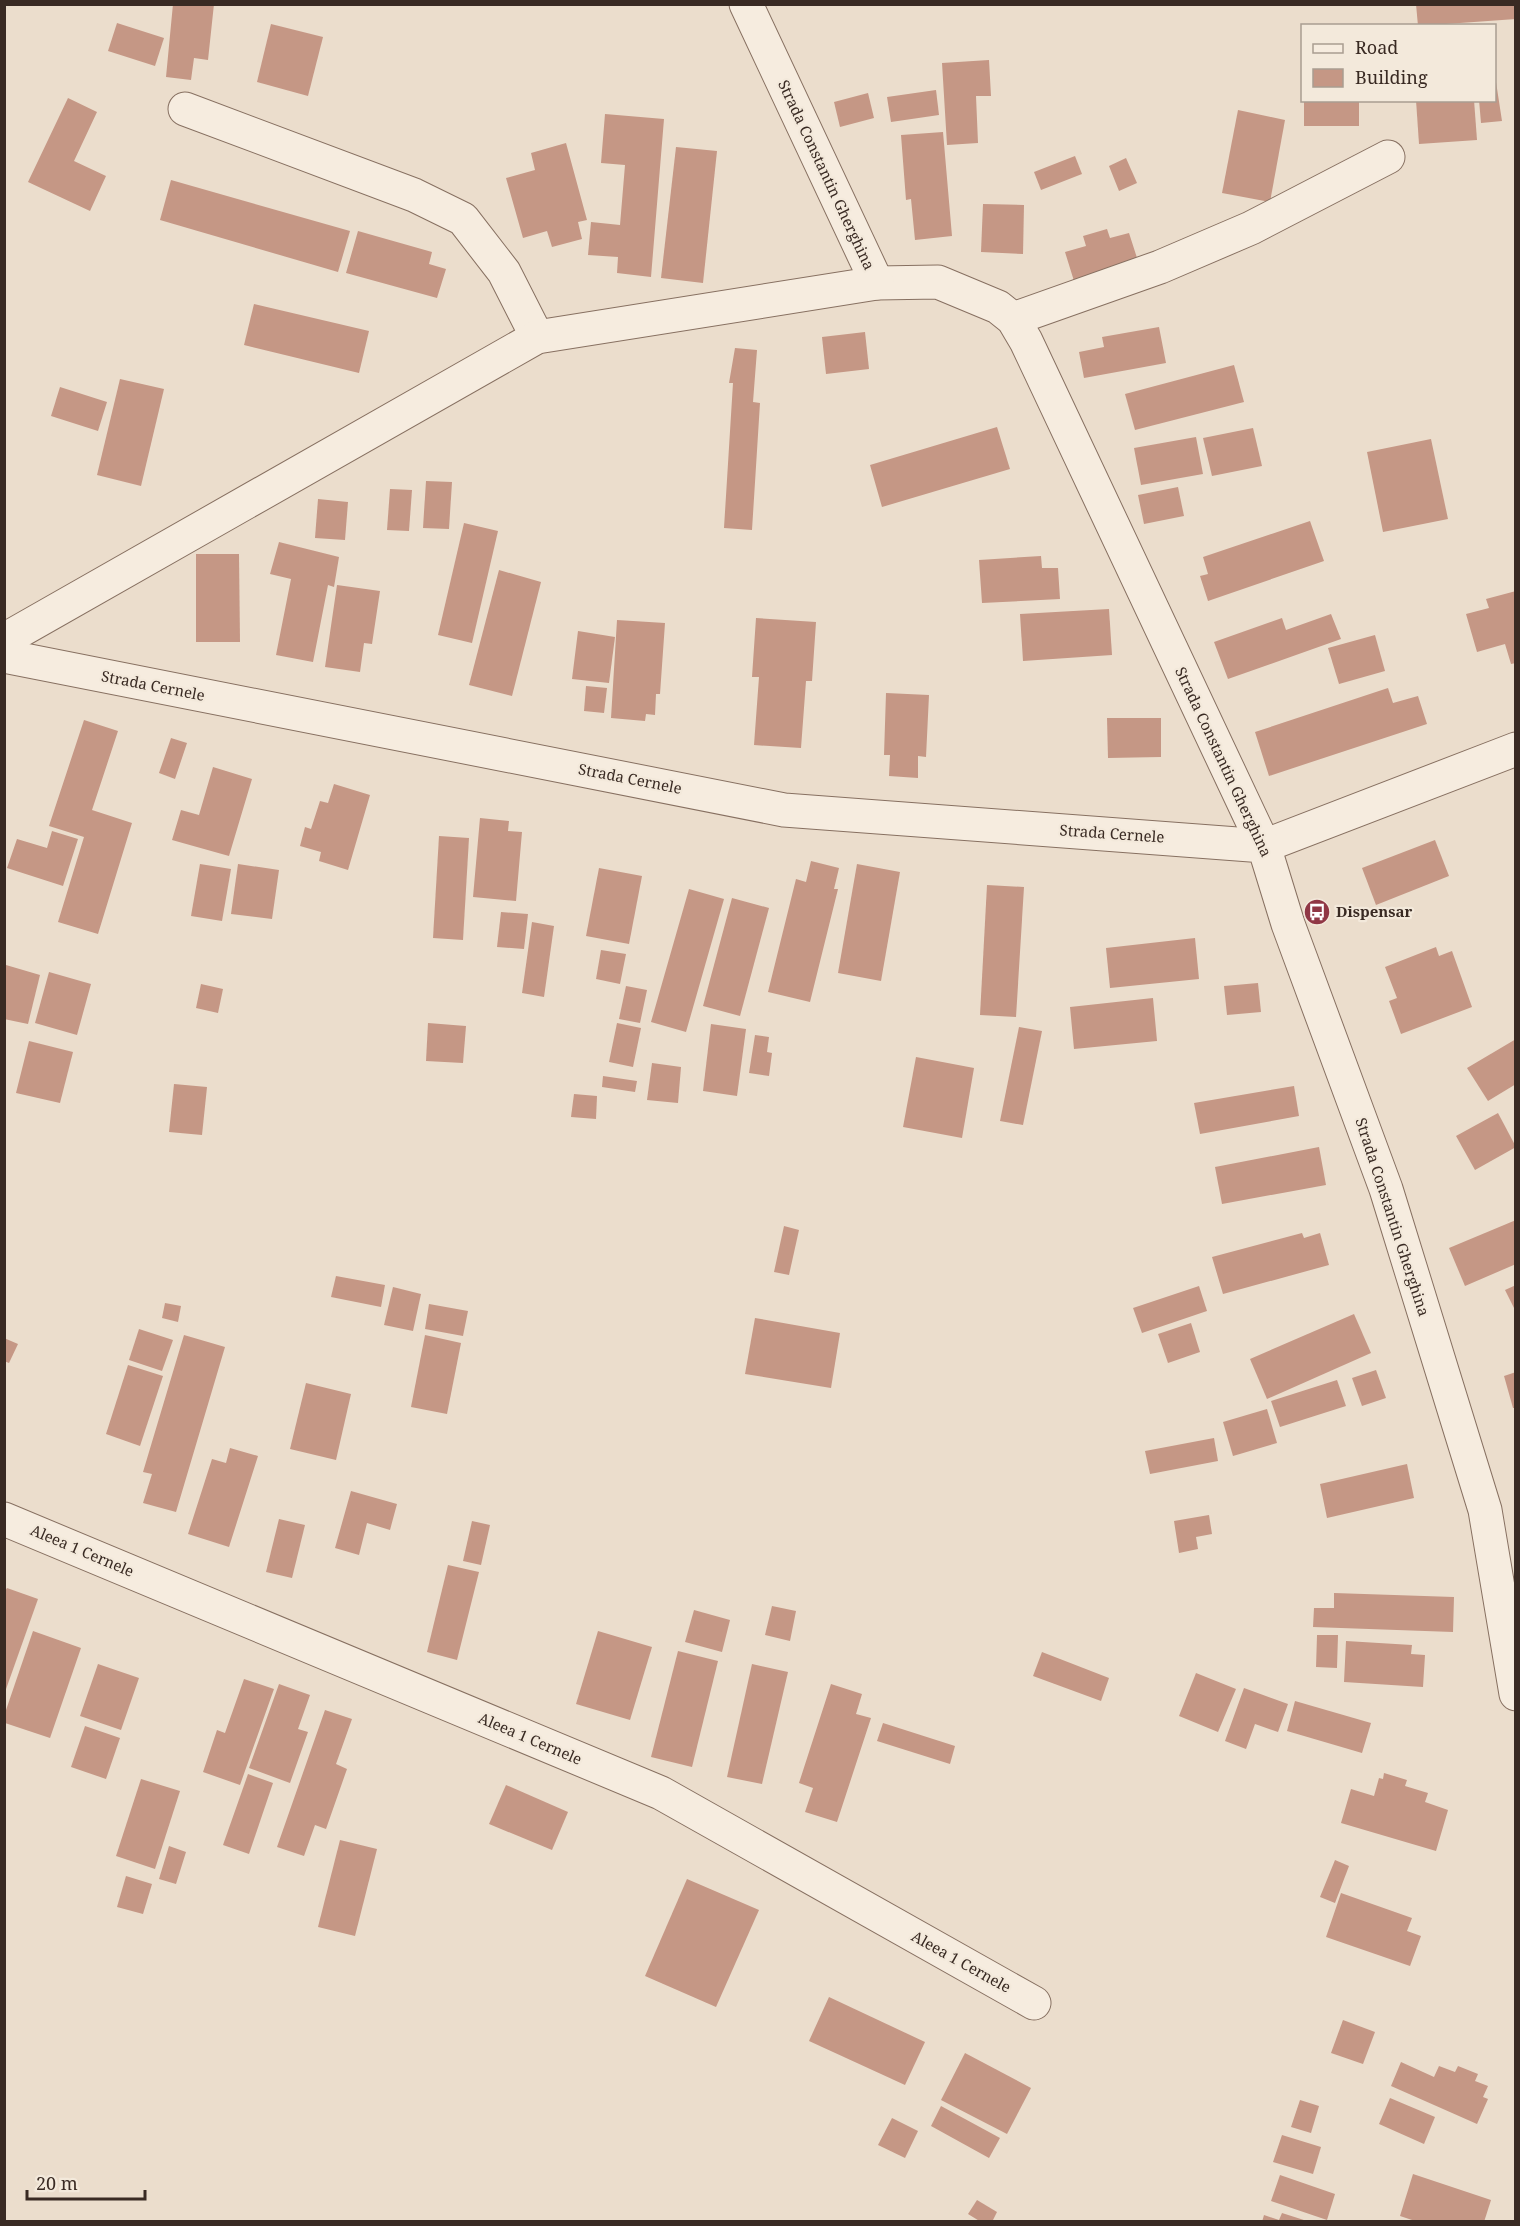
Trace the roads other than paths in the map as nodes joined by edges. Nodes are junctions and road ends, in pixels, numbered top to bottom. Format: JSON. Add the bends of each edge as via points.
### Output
{"nodes":[{"id":1,"x":746,"y":4,"type":"edge"},
{"id":2,"x":185,"y":109,"type":"dead end"},
{"id":3,"x":1388,"y":157,"type":"dead end"},
{"id":4,"x":877,"y":283,"type":"junction"},
{"id":5,"x":1013,"y":319,"type":"junction"},
{"id":6,"x":537,"y":337,"type":"junction"},
{"id":7,"x":4,"y":640,"type":"edge"},
{"id":8,"x":4,"y":656,"type":"edge"},
{"id":9,"x":1515,"y":749,"type":"edge"},
{"id":10,"x":1264,"y":846,"type":"junction"},
{"id":11,"x":4,"y":1519,"type":"edge"},
{"id":12,"x":1515,"y":1694,"type":"edge"},
{"id":13,"x":1034,"y":2003,"type":"dead end"}],
"edges":[{"from":1,"to":4,"type":"street","name":"Strada Constantin Gherghina"},
{"from":2,"to":6,"type":"street","via":[[414,195],[464,219],[504,272]]},
{"from":3,"to":5,"type":"street","via":[[1251,228],[1160,267]]},
{"from":4,"to":5,"type":"street","name":"Strada Constantin Gherghina","via":[[938,282],[999,307]]},
{"from":4,"to":6,"type":"street"},
{"from":5,"to":10,"type":"street","name":"Strada Constantin Gherghina"},
{"from":6,"to":7,"type":"street"},
{"from":8,"to":10,"type":"street","name":"Strada Cernele","via":[[784,810]]},
{"from":9,"to":10,"type":"street"},
{"from":10,"to":12,"type":"street","name":"Strada Constantin Gherghina","via":[[1288,924],[1386,1189],[1485,1510]]},
{"from":11,"to":13,"type":"street","name":"Aleea 1 Cernele","via":[[661,1794]]}]}
